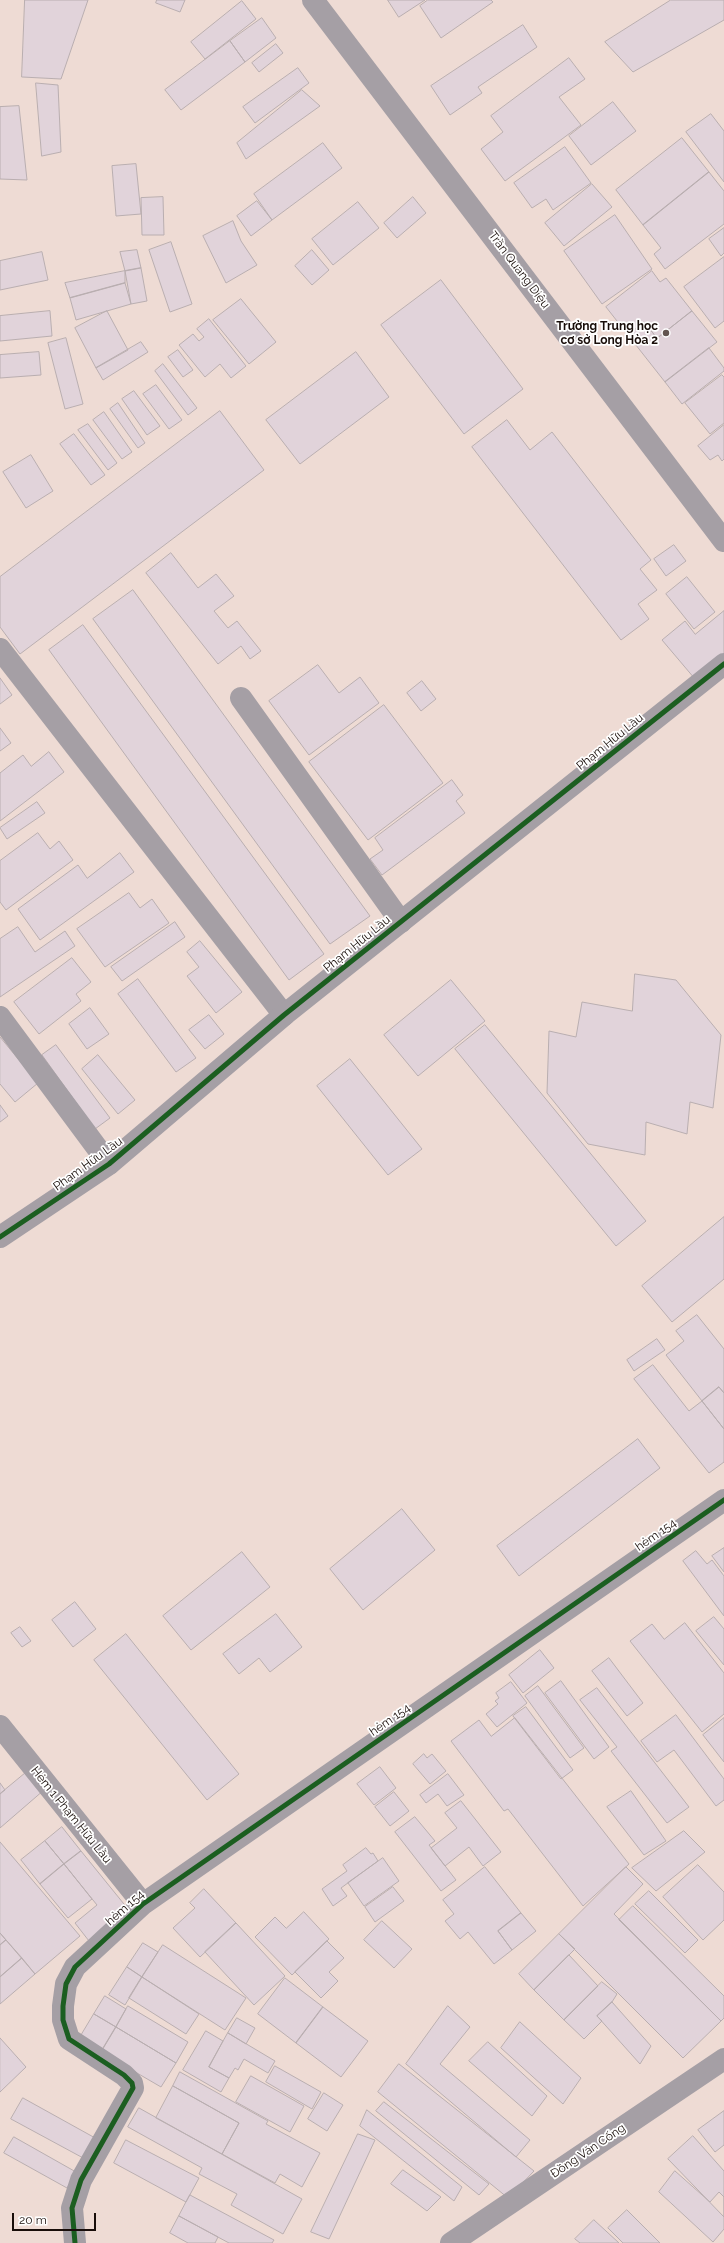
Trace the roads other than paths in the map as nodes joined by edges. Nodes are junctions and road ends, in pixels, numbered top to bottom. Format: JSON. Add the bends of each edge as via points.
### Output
{"nodes":[{"id":1,"x":320,"y":3,"type":"edge"},
{"id":2,"x":724,"y":541,"type":"edge"},
{"id":3,"x":0,"y":649,"type":"edge"},
{"id":4,"x":724,"y":664,"type":"edge"},
{"id":5,"x":241,"y":698,"type":"dead end"},
{"id":6,"x":401,"y":922,"type":"junction"},
{"id":7,"x":284,"y":1015,"type":"junction"},
{"id":8,"x":0,"y":1017,"type":"edge"},
{"id":9,"x":109,"y":1164,"type":"junction"},
{"id":10,"x":0,"y":1236,"type":"edge"},
{"id":11,"x":724,"y":1500,"type":"edge"},
{"id":12,"x":0,"y":1726,"type":"edge"},
{"id":13,"x":143,"y":1904,"type":"junction"},
{"id":14,"x":724,"y":2059,"type":"edge"},
{"id":15,"x":74,"y":2243,"type":"edge"},
{"id":16,"x":451,"y":2243,"type":"edge"}],
"edges":[{"from":1,"to":2,"type":"street","name":"Trần Quang Diệu"},
{"from":3,"to":7,"type":"street"},
{"from":4,"to":6,"type":"street","name":"Phạm Hữu Lầu"},
{"from":5,"to":6,"type":"street"},
{"from":6,"to":7,"type":"street","name":"Phạm Hữu Lầu"},
{"from":7,"to":9,"type":"street","name":"Phạm Hữu Lầu"},
{"from":8,"to":9,"type":"street"},
{"from":9,"to":10,"type":"street","name":"Phạm Hữu Lầu"},
{"from":11,"to":13,"type":"street","name":"hẻm 154"},
{"from":12,"to":13,"type":"street","name":"Hẻm 1 Phạm Hữu Lầu"},
{"from":13,"to":15,"type":"street","name":"hẻm 154","via":[[75,1967],[66,1984],[63,2006],[66,2034],[73,2044],[124,2075],[132,2083],[133,2088],[81,2180],[72,2208]]},
{"from":14,"to":16,"type":"street","name":"Đồng Văn Cống"}]}
